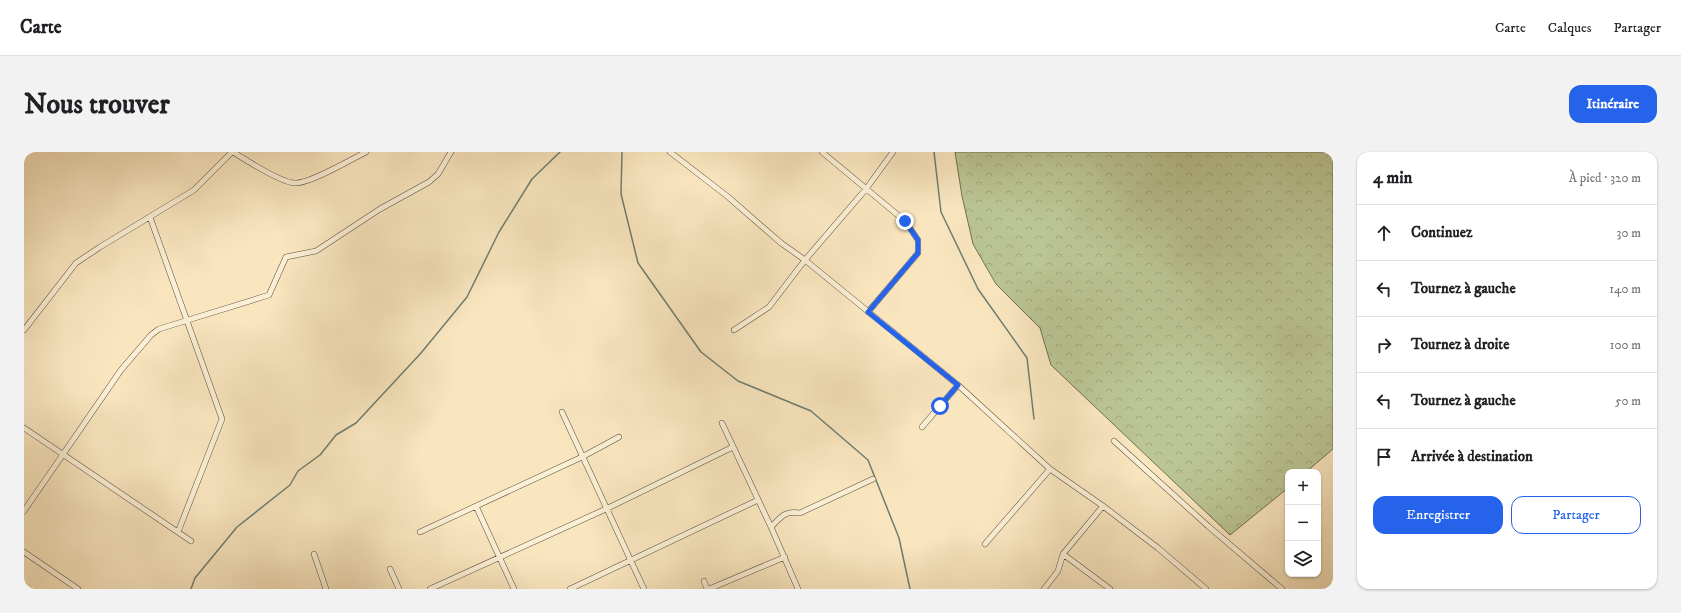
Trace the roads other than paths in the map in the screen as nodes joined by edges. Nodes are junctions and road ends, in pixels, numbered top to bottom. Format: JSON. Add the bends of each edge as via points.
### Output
{"nodes":[{"id":1,"x":232,"y":152,"type":"edge"},
{"id":2,"x":366,"y":152,"type":"edge"},
{"id":3,"x":451,"y":152,"type":"edge"},
{"id":4,"x":670,"y":152,"type":"edge"},
{"id":5,"x":822,"y":152,"type":"edge"},
{"id":6,"x":894,"y":152,"type":"edge"},
{"id":7,"x":866,"y":189,"type":"junction"},
{"id":8,"x":150,"y":217,"type":"junction"},
{"id":9,"x":805,"y":260,"type":"junction"},
{"id":10,"x":868,"y":312,"type":"junction"},
{"id":11,"x":188,"y":320,"type":"junction"},
{"id":12,"x":24,"y":330,"type":"edge"},
{"id":13,"x":734,"y":330,"type":"dead end"},
{"id":14,"x":958,"y":385,"type":"junction"},
{"id":15,"x":562,"y":412,"type":"dead end"},
{"id":16,"x":722,"y":422,"type":"dead end"},
{"id":17,"x":922,"y":427,"type":"dead end"},
{"id":18,"x":24,"y":428,"type":"edge"},
{"id":19,"x":619,"y":436,"type":"dead end"},
{"id":20,"x":1114,"y":441,"type":"dead end"},
{"id":21,"x":733,"y":447,"type":"junction"},
{"id":22,"x":63,"y":454,"type":"junction"},
{"id":23,"x":582,"y":457,"type":"junction"},
{"id":24,"x":1050,"y":469,"type":"junction"},
{"id":25,"x":873,"y":479,"type":"dead end"},
{"id":26,"x":758,"y":500,"type":"junction"},
{"id":27,"x":476,"y":506,"type":"junction"},
{"id":28,"x":1103,"y":506,"type":"junction"},
{"id":29,"x":606,"y":508,"type":"junction"},
{"id":30,"x":24,"y":511,"type":"edge"},
{"id":31,"x":771,"y":526,"type":"junction"},
{"id":32,"x":178,"y":532,"type":"junction"},
{"id":33,"x":420,"y":532,"type":"dead end"},
{"id":34,"x":191,"y":541,"type":"dead end"},
{"id":35,"x":985,"y":544,"type":"dead end"},
{"id":36,"x":24,"y":552,"type":"edge"},
{"id":37,"x":314,"y":554,"type":"dead end"},
{"id":38,"x":1062,"y":554,"type":"junction"},
{"id":39,"x":785,"y":557,"type":"junction"},
{"id":40,"x":500,"y":558,"type":"junction"},
{"id":41,"x":630,"y":561,"type":"junction"},
{"id":42,"x":390,"y":568,"type":"dead end"},
{"id":43,"x":704,"y":581,"type":"dead end"},
{"id":44,"x":1199,"y":584,"type":"junction"},
{"id":45,"x":572,"y":588,"type":"edge"},
{"id":46,"x":78,"y":589,"type":"edge"},
{"id":47,"x":326,"y":589,"type":"edge"},
{"id":48,"x":399,"y":589,"type":"edge"},
{"id":49,"x":430,"y":589,"type":"edge"},
{"id":50,"x":514,"y":589,"type":"edge"},
{"id":51,"x":644,"y":589,"type":"edge"},
{"id":52,"x":708,"y":589,"type":"edge"},
{"id":53,"x":798,"y":589,"type":"edge"},
{"id":54,"x":1044,"y":589,"type":"edge"},
{"id":55,"x":1110,"y":589,"type":"edge"},
{"id":56,"x":1194,"y":589,"type":"edge"},
{"id":57,"x":1206,"y":589,"type":"edge"},
{"id":58,"x":1282,"y":589,"type":"edge"}],
"edges":[{"from":1,"to":2,"type":"street","via":[[255,166],[295,184],[308,181]]},
{"from":1,"to":8,"type":"street","via":[[194,190]]},
{"from":3,"to":11,"type":"street","via":[[438,174],[429,182],[380,209],[316,251],[286,257],[269,295]]},
{"from":4,"to":9,"type":"street"},
{"from":5,"to":7,"type":"street"},
{"from":6,"to":7,"type":"street"},
{"from":7,"to":9,"type":"street"},
{"from":7,"to":10,"type":"street","via":[[905,221],[918,240],[918,253]]},
{"from":8,"to":11,"type":"street"},
{"from":8,"to":12,"type":"street","via":[[76,263]]},
{"from":9,"to":10,"type":"street"},
{"from":9,"to":13,"type":"street","via":[[769,308]]},
{"from":10,"to":14,"type":"street"},
{"from":11,"to":22,"type":"street","via":[[159,329],[150,335],[121,370]]},
{"from":11,"to":32,"type":"street","via":[[222,419]]},
{"from":14,"to":17,"type":"street"},
{"from":14,"to":24,"type":"street"},
{"from":15,"to":23,"type":"street"},
{"from":16,"to":21,"type":"street"},
{"from":18,"to":22,"type":"street"},
{"from":19,"to":23,"type":"street"},
{"from":20,"to":58,"type":"street"},
{"from":21,"to":26,"type":"street"},
{"from":21,"to":29,"type":"street"},
{"from":22,"to":30,"type":"street"},
{"from":22,"to":32,"type":"street"},
{"from":23,"to":27,"type":"street"},
{"from":23,"to":29,"type":"street"},
{"from":24,"to":28,"type":"street"},
{"from":24,"to":35,"type":"street"},
{"from":25,"to":31,"type":"street","via":[[800,513],[790,512],[783,515]]},
{"from":26,"to":31,"type":"street"},
{"from":26,"to":41,"type":"street"},
{"from":27,"to":33,"type":"street"},
{"from":27,"to":40,"type":"street"},
{"from":28,"to":38,"type":"street"},
{"from":28,"to":44,"type":"street","via":[[1158,548]]},
{"from":29,"to":40,"type":"street"},
{"from":29,"to":41,"type":"street"},
{"from":31,"to":39,"type":"street"},
{"from":32,"to":34,"type":"street"},
{"from":36,"to":46,"type":"street"},
{"from":37,"to":47,"type":"street"},
{"from":38,"to":54,"type":"street","via":[[1058,570]]},
{"from":38,"to":55,"type":"street"},
{"from":39,"to":52,"type":"street"},
{"from":39,"to":53,"type":"street"},
{"from":40,"to":49,"type":"street"},
{"from":40,"to":50,"type":"street"},
{"from":41,"to":45,"type":"street"},
{"from":41,"to":51,"type":"street"},
{"from":42,"to":48,"type":"street"},
{"from":43,"to":52,"type":"street"},
{"from":44,"to":56,"type":"street"},
{"from":44,"to":57,"type":"street"}]}
